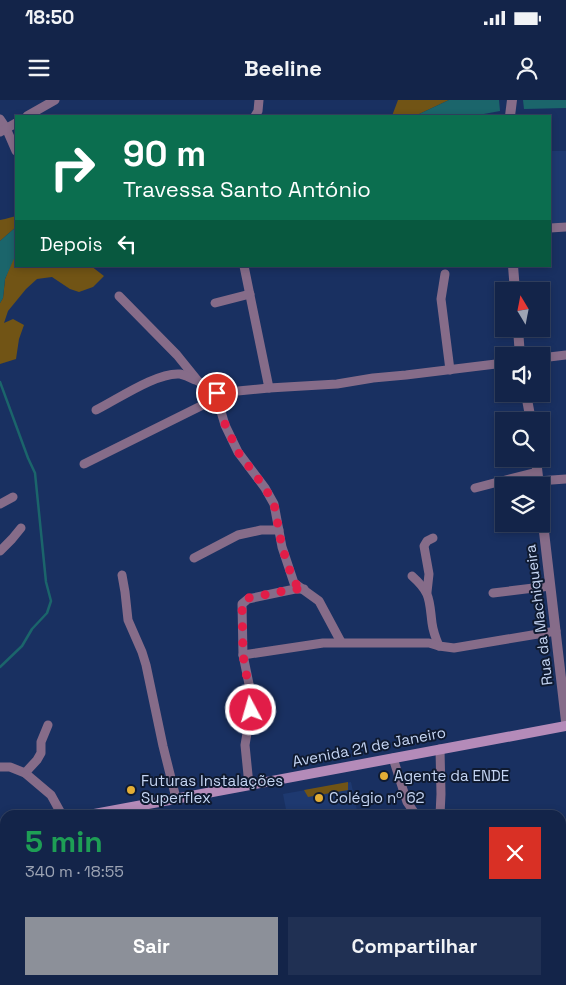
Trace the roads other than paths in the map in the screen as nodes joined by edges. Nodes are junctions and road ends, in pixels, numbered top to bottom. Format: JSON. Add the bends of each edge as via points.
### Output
{"nodes":[{"id":1,"x":55,"y":100,"type":"edge"},
{"id":2,"x":259,"y":100,"type":"edge"},
{"id":3,"x":512,"y":100,"type":"edge"},
{"id":4,"x":29,"y":115,"type":"edge"},
{"id":5,"x":256,"y":115,"type":"edge"},
{"id":6,"x":510,"y":115,"type":"edge"},
{"id":7,"x":0,"y":119,"type":"edge"},
{"id":8,"x":15,"y":123,"type":"edge"},
{"id":9,"x":3,"y":130,"type":"edge"},
{"id":10,"x":15,"y":149,"type":"edge"},
{"id":11,"x":566,"y":227,"type":"edge"},
{"id":12,"x":551,"y":228,"type":"edge"},
{"id":13,"x":244,"y":267,"type":"edge"},
{"id":14,"x":514,"y":267,"type":"edge"},
{"id":15,"x":445,"y":274,"type":"dead end"},
{"id":16,"x":515,"y":282,"type":"edge"},
{"id":17,"x":250,"y":294,"type":"junction"},
{"id":18,"x":119,"y":296,"type":"dead end"},
{"id":19,"x":215,"y":303,"type":"dead end"},
{"id":20,"x":566,"y":355,"type":"edge"},
{"id":21,"x":550,"y":357,"type":"edge"},
{"id":22,"x":495,"y":364,"type":"edge"},
{"id":23,"x":450,"y":370,"type":"junction"},
{"id":24,"x":198,"y":381,"type":"junction"},
{"id":25,"x":269,"y":388,"type":"junction"},
{"id":26,"x":217,"y":395,"type":"junction"},
{"id":27,"x":96,"y":410,"type":"dead end"},
{"id":28,"x":84,"y":464,"type":"dead end"},
{"id":29,"x":566,"y":479,"type":"edge"},
{"id":30,"x":550,"y":480,"type":"edge"},
{"id":31,"x":495,"y":485,"type":"edge"},
{"id":32,"x":475,"y":488,"type":"dead end"},
{"id":33,"x":13,"y":497,"type":"dead end"},
{"id":34,"x":0,"y":504,"type":"edge"},
{"id":35,"x":21,"y":528,"type":"dead end"},
{"id":36,"x":279,"y":530,"type":"junction"},
{"id":37,"x":544,"y":532,"type":"edge"},
{"id":38,"x":434,"y":538,"type":"dead end"},
{"id":39,"x":0,"y":551,"type":"edge"},
{"id":40,"x":194,"y":558,"type":"dead end"},
{"id":41,"x":122,"y":575,"type":"dead end"},
{"id":42,"x":412,"y":576,"type":"dead end"},
{"id":43,"x":550,"y":586,"type":"junction"},
{"id":44,"x":304,"y":589,"type":"junction"},
{"id":45,"x":427,"y":592,"type":"junction"},
{"id":46,"x":493,"y":593,"type":"dead end"},
{"id":47,"x":556,"y":631,"type":"junction"},
{"id":48,"x":341,"y":642,"type":"junction"},
{"id":49,"x":438,"y":646,"type":"junction"},
{"id":50,"x":243,"y":655,"type":"junction"},
{"id":51,"x":566,"y":721,"type":"edge"},
{"id":52,"x":48,"y":725,"type":"dead end"},
{"id":53,"x":566,"y":726,"type":"edge"},
{"id":54,"x":440,"y":749,"type":"junction"},
{"id":55,"x":393,"y":758,"type":"junction"},
{"id":56,"x":0,"y":768,"type":"edge"},
{"id":57,"x":25,"y":773,"type":"junction"},
{"id":58,"x":249,"y":785,"type":"junction"},
{"id":59,"x":176,"y":798,"type":"junction"},
{"id":60,"x":59,"y":810,"type":"edge"},
{"id":61,"x":122,"y":810,"type":"edge"},
{"id":62,"x":413,"y":810,"type":"edge"},
{"id":63,"x":440,"y":810,"type":"edge"}],
"edges":[{"from":1,"to":4,"type":"street"},
{"from":2,"to":5,"type":"street"},
{"from":3,"to":6,"type":"street"},
{"from":7,"to":9,"type":"street"},
{"from":8,"to":9,"type":"street"},
{"from":9,"to":10,"type":"street"},
{"from":11,"to":12,"type":"street"},
{"from":13,"to":17,"type":"street"},
{"from":14,"to":16,"type":"street"},
{"from":15,"to":23,"type":"street","via":[[441,299]]},
{"from":17,"to":19,"type":"street"},
{"from":17,"to":25,"type":"street"},
{"from":18,"to":24,"type":"street"},
{"from":20,"to":21,"type":"street"},
{"from":22,"to":23,"type":"street"},
{"from":23,"to":25,"type":"street","via":[[337,384]]},
{"from":24,"to":26,"type":"street"},
{"from":24,"to":27,"type":"street","via":[[182,374],[166,375]]},
{"from":25,"to":26,"type":"street"},
{"from":26,"to":28,"type":"street"},
{"from":26,"to":36,"type":"street","via":[[225,424],[238,452],[274,504]]},
{"from":29,"to":30,"type":"street"},
{"from":31,"to":32,"type":"street"},
{"from":33,"to":34,"type":"street"},
{"from":35,"to":39,"type":"street"},
{"from":36,"to":40,"type":"street","via":[[238,535]]},
{"from":36,"to":44,"type":"street","via":[[294,583]]},
{"from":37,"to":43,"type":"street","name":"Rua da Machiqueira"},
{"from":38,"to":45,"type":"street","via":[[426,541],[424,546],[429,574]]},
{"from":41,"to":59,"type":"street","via":[[128,620],[146,665]]},
{"from":42,"to":45,"type":"street"},
{"from":43,"to":46,"type":"street"},
{"from":43,"to":47,"type":"street","name":"Rua da Machiqueira"},
{"from":44,"to":48,"type":"street","via":[[319,601]]},
{"from":44,"to":50,"type":"street","via":[[248,598],[242,604]]},
{"from":45,"to":49,"type":"street"},
{"from":47,"to":49,"type":"street","via":[[454,648]]},
{"from":47,"to":51,"type":"street","name":"Rua da Machiqueira"},
{"from":48,"to":49,"type":"street","via":[[429,643]]},
{"from":48,"to":50,"type":"street"},
{"from":50,"to":58,"type":"street","via":[[251,710],[245,745]]},
{"from":52,"to":57,"type":"street","via":[[37,760]]},
{"from":53,"to":54,"type":"main road","name":"Avenida 21 de Janeiro"},
{"from":54,"to":55,"type":"main road","name":"Avenida 21 de Janeiro"},
{"from":54,"to":63,"type":"street"},
{"from":55,"to":58,"type":"main road","name":"Avenida 21 de Janeiro"},
{"from":55,"to":62,"type":"street"},
{"from":56,"to":57,"type":"street","via":[[10,767]]},
{"from":57,"to":60,"type":"street","via":[[51,795]]},
{"from":58,"to":59,"type":"main road","name":"Avenida 21 de Janeiro"},
{"from":59,"to":61,"type":"main road","name":"Avenida 21 de Janeiro"}]}
